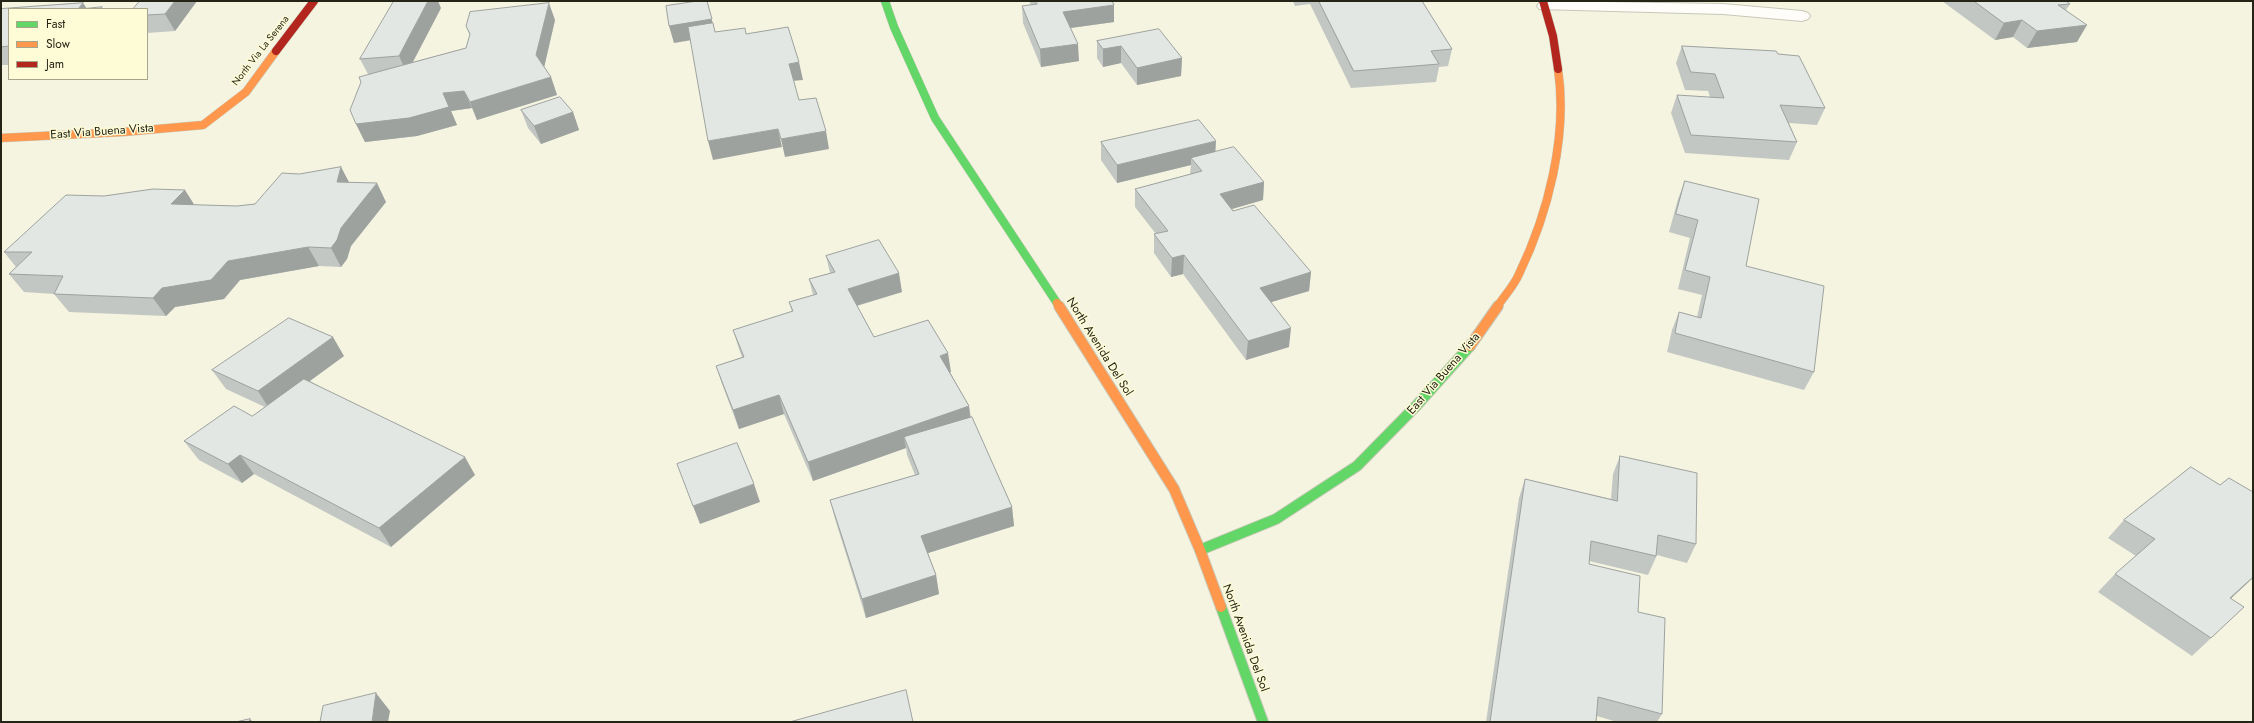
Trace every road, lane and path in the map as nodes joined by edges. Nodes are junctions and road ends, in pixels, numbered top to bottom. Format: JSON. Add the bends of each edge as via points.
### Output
{"nodes":[{"id":1,"x":314,"y":1,"type":"edge"},
{"id":2,"x":885,"y":1,"type":"edge"},
{"id":3,"x":1544,"y":3,"type":"edge"},
{"id":4,"x":1802,"y":16,"type":"dead end"},
{"id":5,"x":203,"y":125,"type":"joint"},
{"id":6,"x":1,"y":138,"type":"edge"},
{"id":7,"x":1200,"y":550,"type":"junction"},
{"id":8,"x":1263,"y":722,"type":"edge"}],
"edges":[{"from":1,"to":5,"type":"street","name":"North Via La Serena","via":[[246,92]]},
{"from":2,"to":7,"type":"street","name":"North Avenida Del Sol","via":[[935,118],[1068,319],[1174,489]]},
{"from":3,"to":4,"type":"street","name":"East Via Buena Vista","via":[[1723,9]]},
{"from":3,"to":7,"type":"street","name":"East Via Buena Vista","via":[[1553,36],[1560,83],[1559,148],[1546,203],[1519,275],[1473,343],[1418,405],[1357,466],[1276,519]]},
{"from":5,"to":6,"type":"street","name":"East Via Buena Vista"},
{"from":7,"to":8,"type":"street","name":"North Avenida Del Sol"}]}
